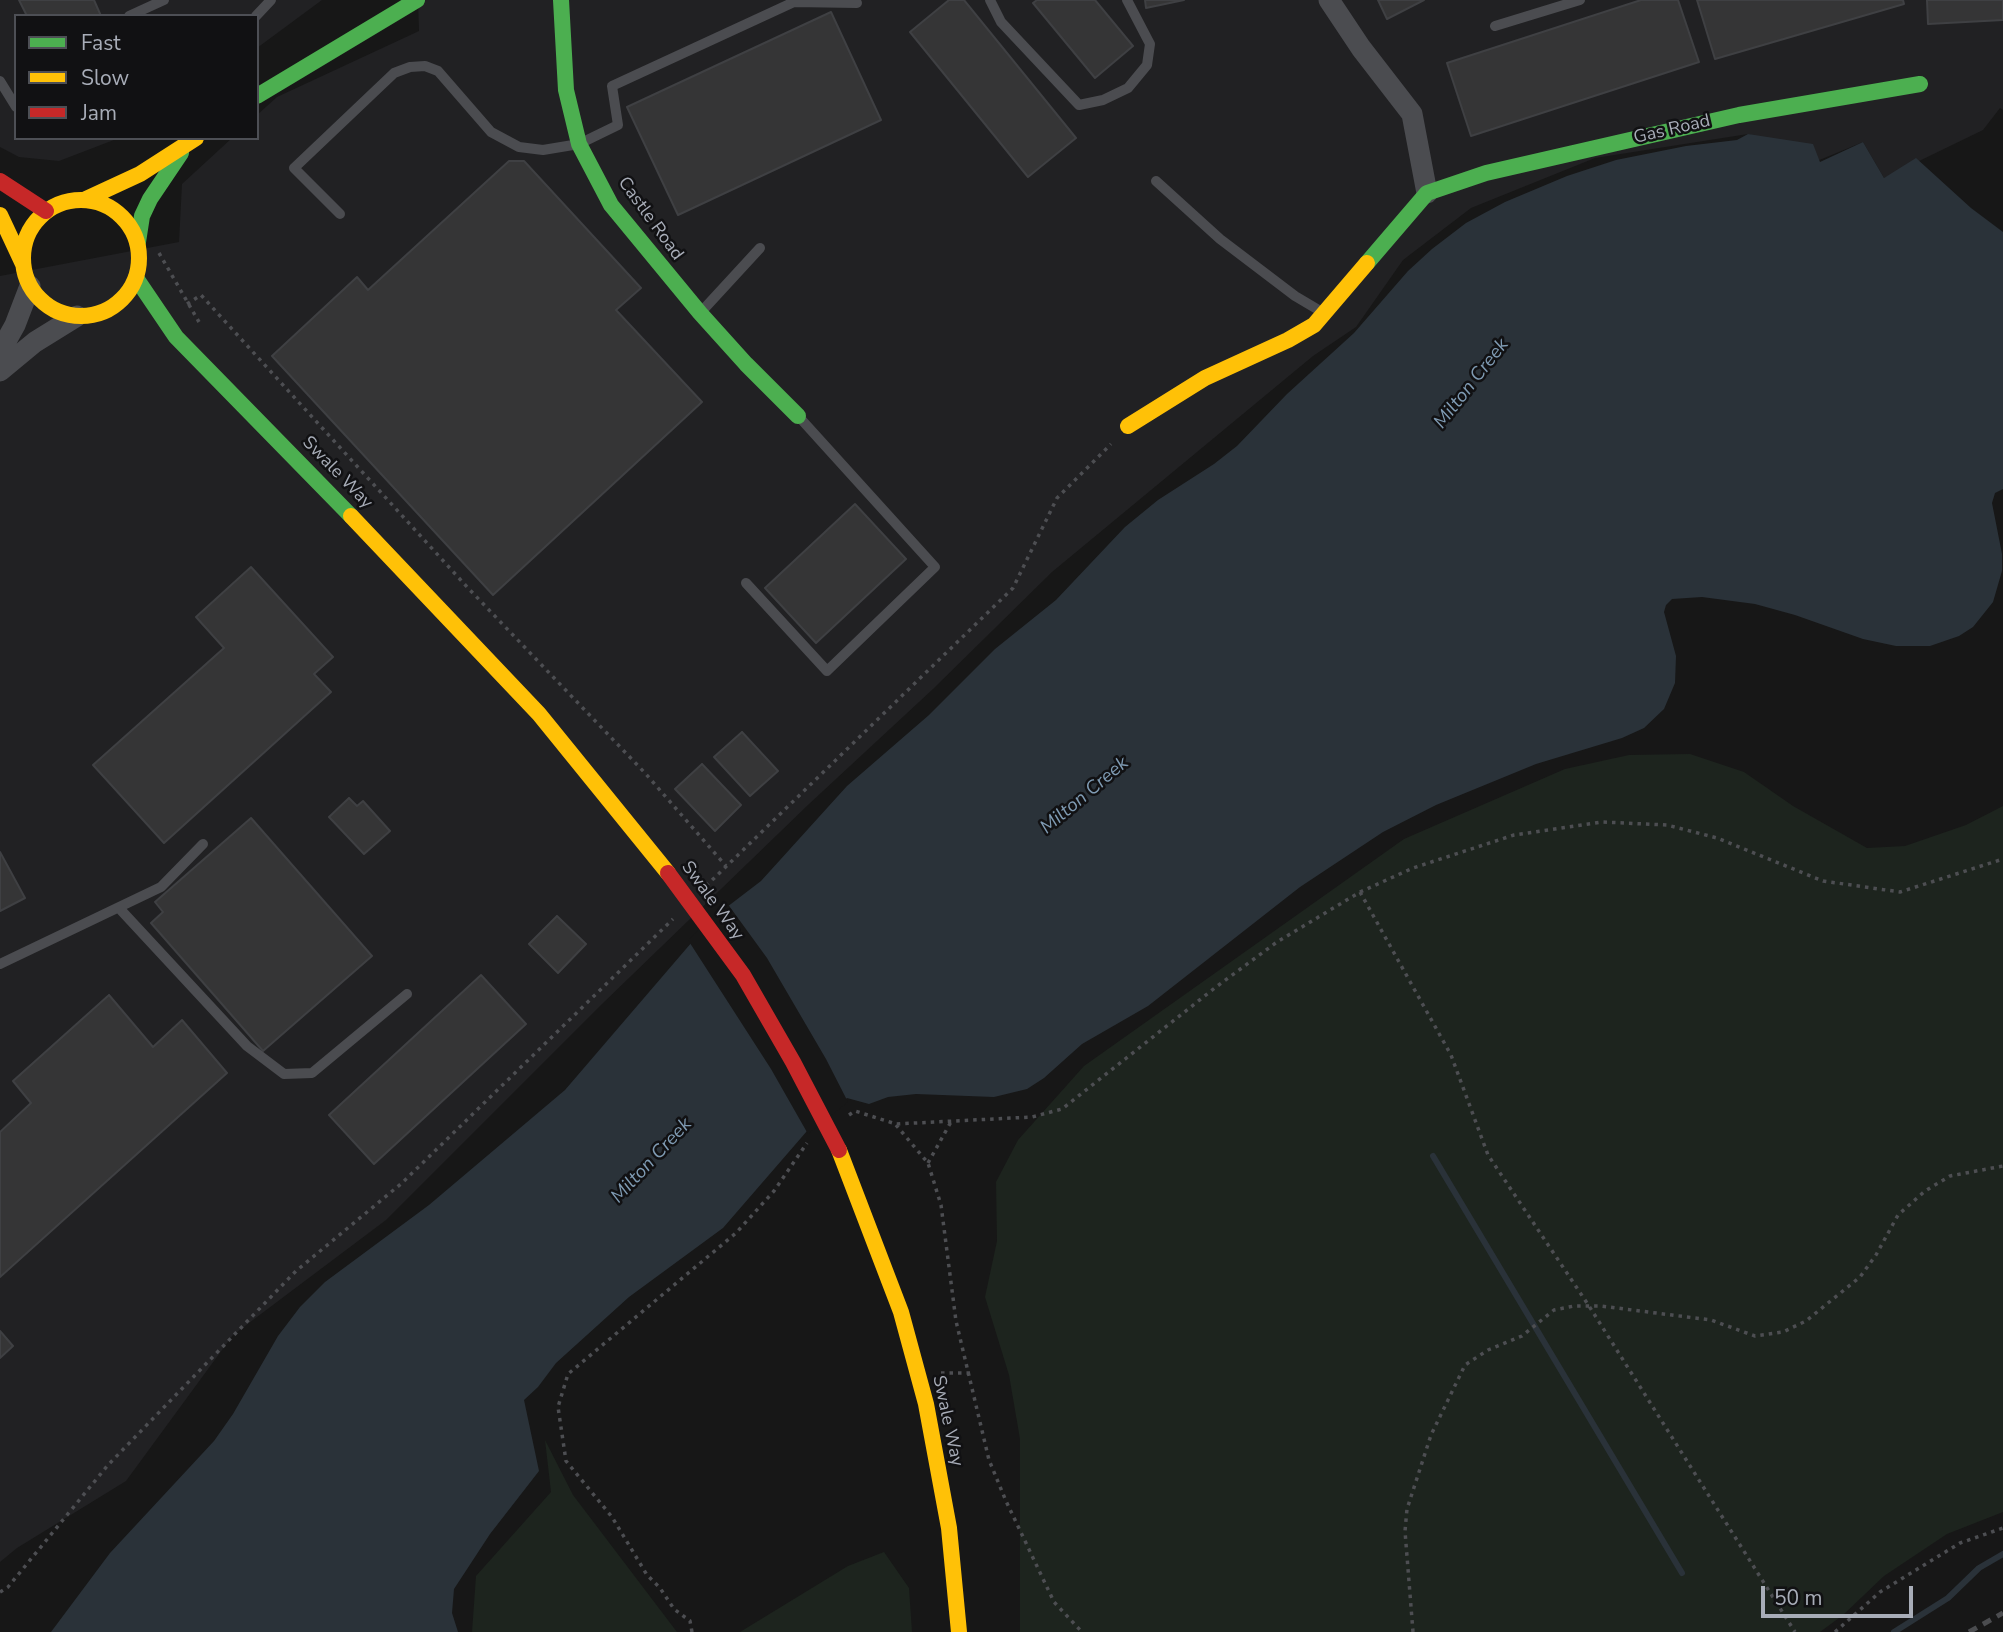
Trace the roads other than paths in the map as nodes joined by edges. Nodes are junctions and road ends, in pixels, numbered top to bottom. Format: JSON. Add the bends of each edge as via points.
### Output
{"nodes":[{"id":1,"x":164,"y":0,"type":"edge"},
{"id":2,"x":271,"y":0,"type":"edge"},
{"id":3,"x":414,"y":0,"type":"edge"},
{"id":4,"x":561,"y":0,"type":"edge"},
{"id":5,"x":990,"y":0,"type":"edge"},
{"id":6,"x":1127,"y":0,"type":"edge"},
{"id":7,"x":1329,"y":0,"type":"edge"},
{"id":8,"x":1580,"y":0,"type":"edge"},
{"id":9,"x":857,"y":3,"type":"dead end"},
{"id":10,"x":133,"y":14,"type":"edge"},
{"id":11,"x":258,"y":14,"type":"edge"},
{"id":12,"x":1494,"y":26,"type":"dead end"},
{"id":13,"x":0,"y":81,"type":"edge"},
{"id":14,"x":1920,"y":83,"type":"dead end"},
{"id":15,"x":259,"y":95,"type":"edge"},
{"id":16,"x":14,"y":104,"type":"edge"},
{"id":17,"x":191,"y":143,"type":"edge"},
{"id":18,"x":579,"y":144,"type":"junction"},
{"id":19,"x":0,"y":180,"type":"edge"},
{"id":20,"x":1156,"y":181,"type":"dead end"},
{"id":21,"x":1427,"y":193,"type":"junction"},
{"id":22,"x":86,"y":199,"type":"junction"},
{"id":23,"x":46,"y":211,"type":"junction"},
{"id":24,"x":340,"y":214,"type":"dead end"},
{"id":25,"x":0,"y":215,"type":"edge"},
{"id":26,"x":138,"y":242,"type":"junction"},
{"id":27,"x":760,"y":248,"type":"dead end"},
{"id":28,"x":23,"y":264,"type":"junction"},
{"id":29,"x":136,"y":278,"type":"junction"},
{"id":30,"x":30,"y":286,"type":"junction"},
{"id":31,"x":110,"y":309,"type":"junction"},
{"id":32,"x":700,"y":313,"type":"junction"},
{"id":33,"x":1325,"y":313,"type":"junction"},
{"id":34,"x":77,"y":316,"type":"junction"},
{"id":35,"x":176,"y":337,"type":"junction"},
{"id":36,"x":0,"y":352,"type":"edge"},
{"id":37,"x":0,"y":371,"type":"edge"},
{"id":38,"x":798,"y":416,"type":"joint"},
{"id":39,"x":1128,"y":426,"type":"road end"},
{"id":40,"x":746,"y":583,"type":"dead end"},
{"id":41,"x":203,"y":844,"type":"dead end"},
{"id":42,"x":119,"y":908,"type":"junction"},
{"id":43,"x":0,"y":964,"type":"edge"},
{"id":44,"x":407,"y":993,"type":"dead end"},
{"id":45,"x":959,"y":1632,"type":"edge"}],
"edges":[{"from":1,"to":10,"type":"lane"},
{"from":2,"to":11,"type":"lane"},
{"from":3,"to":15,"type":"main road"},
{"from":4,"to":18,"type":"main road","name":"Castle Road","via":[[566,90]]},
{"from":5,"to":6,"type":"lane","via":[[1001,22],[1079,105],[1128,88],[1147,65],[1150,44]]},
{"from":7,"to":21,"type":"street","via":[[1412,114]]},
{"from":8,"to":12,"type":"lane"},
{"from":9,"to":18,"type":"lane","via":[[794,2],[612,86],[618,125]]},
{"from":13,"to":16,"type":"lane"},
{"from":14,"to":21,"type":"main road","name":"Gas Road","via":[[1653,134],[1486,173]]},
{"from":17,"to":22,"type":"main road","via":[[130,180]]},
{"from":17,"to":26,"type":"main road","via":[[150,198]]},
{"from":18,"to":24,"type":"lane","via":[[543,150],[519,147],[491,132],[438,71],[410,67],[394,73],[295,168]]},
{"from":18,"to":32,"type":"main road","name":"Castle Road","via":[[611,205]]},
{"from":19,"to":23,"type":"main road"},
{"from":20,"to":33,"type":"lane","via":[[1220,239]]},
{"from":21,"to":33,"type":"main road"},
{"from":22,"to":23,"type":"main road"},
{"from":22,"to":26,"type":"main road","via":[[118,213]]},
{"from":23,"to":28,"type":"main road","via":[[24,244]]},
{"from":25,"to":28,"type":"main road"},
{"from":26,"to":29,"type":"main road"},
{"from":27,"to":32,"type":"lane"},
{"from":28,"to":30,"type":"main road"},
{"from":29,"to":31,"type":"main road"},
{"from":29,"to":35,"type":"main road","name":"Swale Way"},
{"from":30,"to":34,"type":"main road","via":[[58,312]]},
{"from":30,"to":36,"type":"street"},
{"from":31,"to":34,"type":"main road"},
{"from":31,"to":35,"type":"main road","name":"Swale Way","via":[[139,317]]},
{"from":32,"to":38,"type":"main road","name":"Castle Road"},
{"from":33,"to":39,"type":"main road","via":[[1288,340],[1205,378]]},
{"from":34,"to":37,"type":"street"},
{"from":35,"to":45,"type":"main road","name":"Swale Way","bridge":true,"via":[[539,714],[668,873],[743,975],[839,1150],[901,1312],[926,1404],[949,1528]]},
{"from":38,"to":40,"type":"lane","via":[[935,567],[827,671]]},
{"from":41,"to":42,"type":"lane","via":[[161,887]]},
{"from":42,"to":43,"type":"lane"},
{"from":42,"to":44,"type":"lane","via":[[247,1046],[284,1074],[312,1073]]}]}
